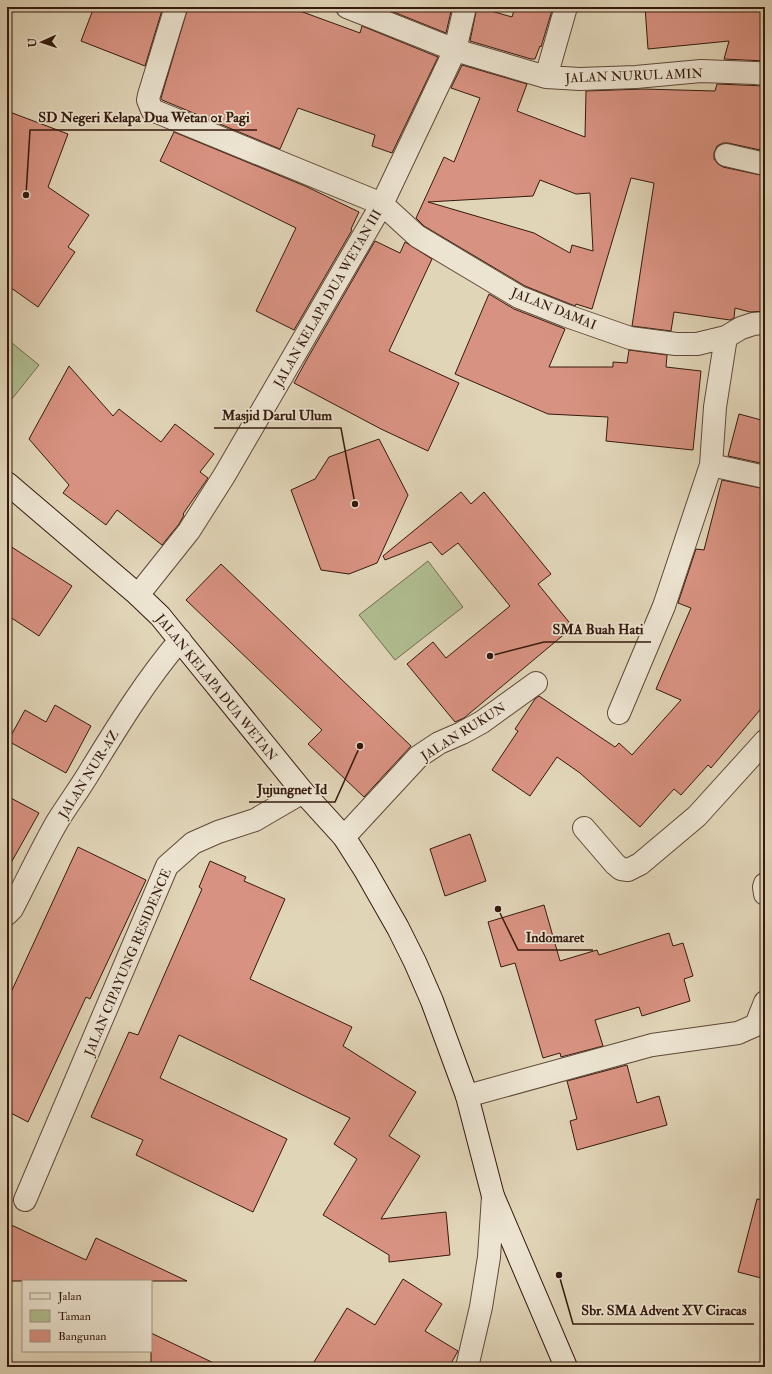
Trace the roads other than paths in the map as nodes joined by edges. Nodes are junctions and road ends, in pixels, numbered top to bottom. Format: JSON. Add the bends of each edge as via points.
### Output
{"nodes":[{"id":1,"x":176,"y":7,"type":"edge"},
{"id":2,"x":347,"y":7,"type":"edge"},
{"id":3,"x":465,"y":7,"type":"edge"},
{"id":4,"x":566,"y":7,"type":"edge"},
{"id":5,"x":455,"y":50,"type":"junction"},
{"id":6,"x":765,"y":74,"type":"edge"},
{"id":7,"x":546,"y":77,"type":"junction"},
{"id":8,"x":726,"y":154,"type":"dead end"},
{"id":9,"x":765,"y":164,"type":"edge"},
{"id":10,"x":382,"y":204,"type":"junction"},
{"id":11,"x":765,"y":323,"type":"edge"},
{"id":12,"x":726,"y":337,"type":"junction"},
{"id":13,"x":711,"y":465,"type":"junction"},
{"id":14,"x":765,"y":477,"type":"edge"},
{"id":15,"x":7,"y":483,"type":"edge"},
{"id":16,"x":138,"y":595,"type":"junction"},
{"id":17,"x":180,"y":640,"type":"junction"},
{"id":18,"x":536,"y":683,"type":"dead end"},
{"id":19,"x":619,"y":712,"type":"dead end"},
{"id":20,"x":765,"y":740,"type":"edge"},
{"id":21,"x":303,"y":792,"type":"junction"},
{"id":22,"x":584,"y":828,"type":"dead end"},
{"id":23,"x":344,"y":836,"type":"junction"},
{"id":24,"x":765,"y":884,"type":"edge"},
{"id":25,"x":765,"y":894,"type":"edge"},
{"id":26,"x":7,"y":914,"type":"edge"},
{"id":27,"x":765,"y":1002,"type":"edge"},
{"id":28,"x":467,"y":1096,"type":"junction"},
{"id":29,"x":493,"y":1196,"type":"junction"},
{"id":30,"x":25,"y":1200,"type":"dead end"},
{"id":31,"x":467,"y":1367,"type":"edge"},
{"id":32,"x":566,"y":1367,"type":"edge"}],
"edges":[{"from":1,"to":10,"type":"street","via":[[149,95],[152,110]]},
{"from":2,"to":5,"type":"street","name":"JALAN NURUL AMIN"},
{"from":3,"to":5,"type":"street","name":"JALAN KELAPA DUA WETAN III"},
{"from":4,"to":7,"type":"street"},
{"from":5,"to":7,"type":"street","name":"JALAN NURUL AMIN"},
{"from":5,"to":10,"type":"street","name":"JALAN KELAPA DUA WETAN III"},
{"from":6,"to":7,"type":"street","name":"JALAN NURUL AMIN","via":[[701,71],[580,79]]},
{"from":8,"to":9,"type":"street"},
{"from":10,"to":12,"type":"street","name":"JALAN DAMAI","via":[[417,236],[519,297],[567,316],[630,338],[697,344]]},
{"from":10,"to":16,"type":"street","name":"JALAN KELAPA DUA WETAN III","via":[[224,476],[189,531]]},
{"from":11,"to":12,"type":"street","name":"JALAN DAMAI","via":[[747,326]]},
{"from":12,"to":13,"type":"street","via":[[715,407]]},
{"from":13,"to":14,"type":"street"},
{"from":13,"to":19,"type":"street","via":[[664,606]]},
{"from":15,"to":16,"type":"street","name":"JALAN KELAPA DUA WETAN"},
{"from":16,"to":17,"type":"street","name":"JALAN KELAPA DUA WETAN"},
{"from":17,"to":21,"type":"street","name":"JALAN KELAPA DUA WETAN"},
{"from":17,"to":26,"type":"street","name":"JALAN NUR-AZ","via":[[121,720],[58,822]]},
{"from":18,"to":23,"type":"street","name":"JALAN RUKUN","via":[[482,722],[439,743],[418,757]]},
{"from":20,"to":22,"type":"street","via":[[698,816],[640,864],[628,870],[621,869],[615,864]]},
{"from":21,"to":23,"type":"street","name":"JALAN KELAPA DUA WETAN"},
{"from":21,"to":30,"type":"street","name":"JALAN CIPAYUNG RESIDENCE","via":[[255,820],[193,843],[167,866]]},
{"from":23,"to":28,"type":"street","name":"JALAN KELAPA DUA WETAN","via":[[415,962]]},
{"from":24,"to":25,"type":"street"},
{"from":27,"to":28,"type":"street","via":[[756,1025],[738,1033],[652,1044]]},
{"from":28,"to":29,"type":"street","name":"JALAN KELAPA DUA WETAN"},
{"from":29,"to":31,"type":"street","via":[[489,1257]]},
{"from":29,"to":32,"type":"street","name":"JALAN KELAPA DUA WETAN"}]}
